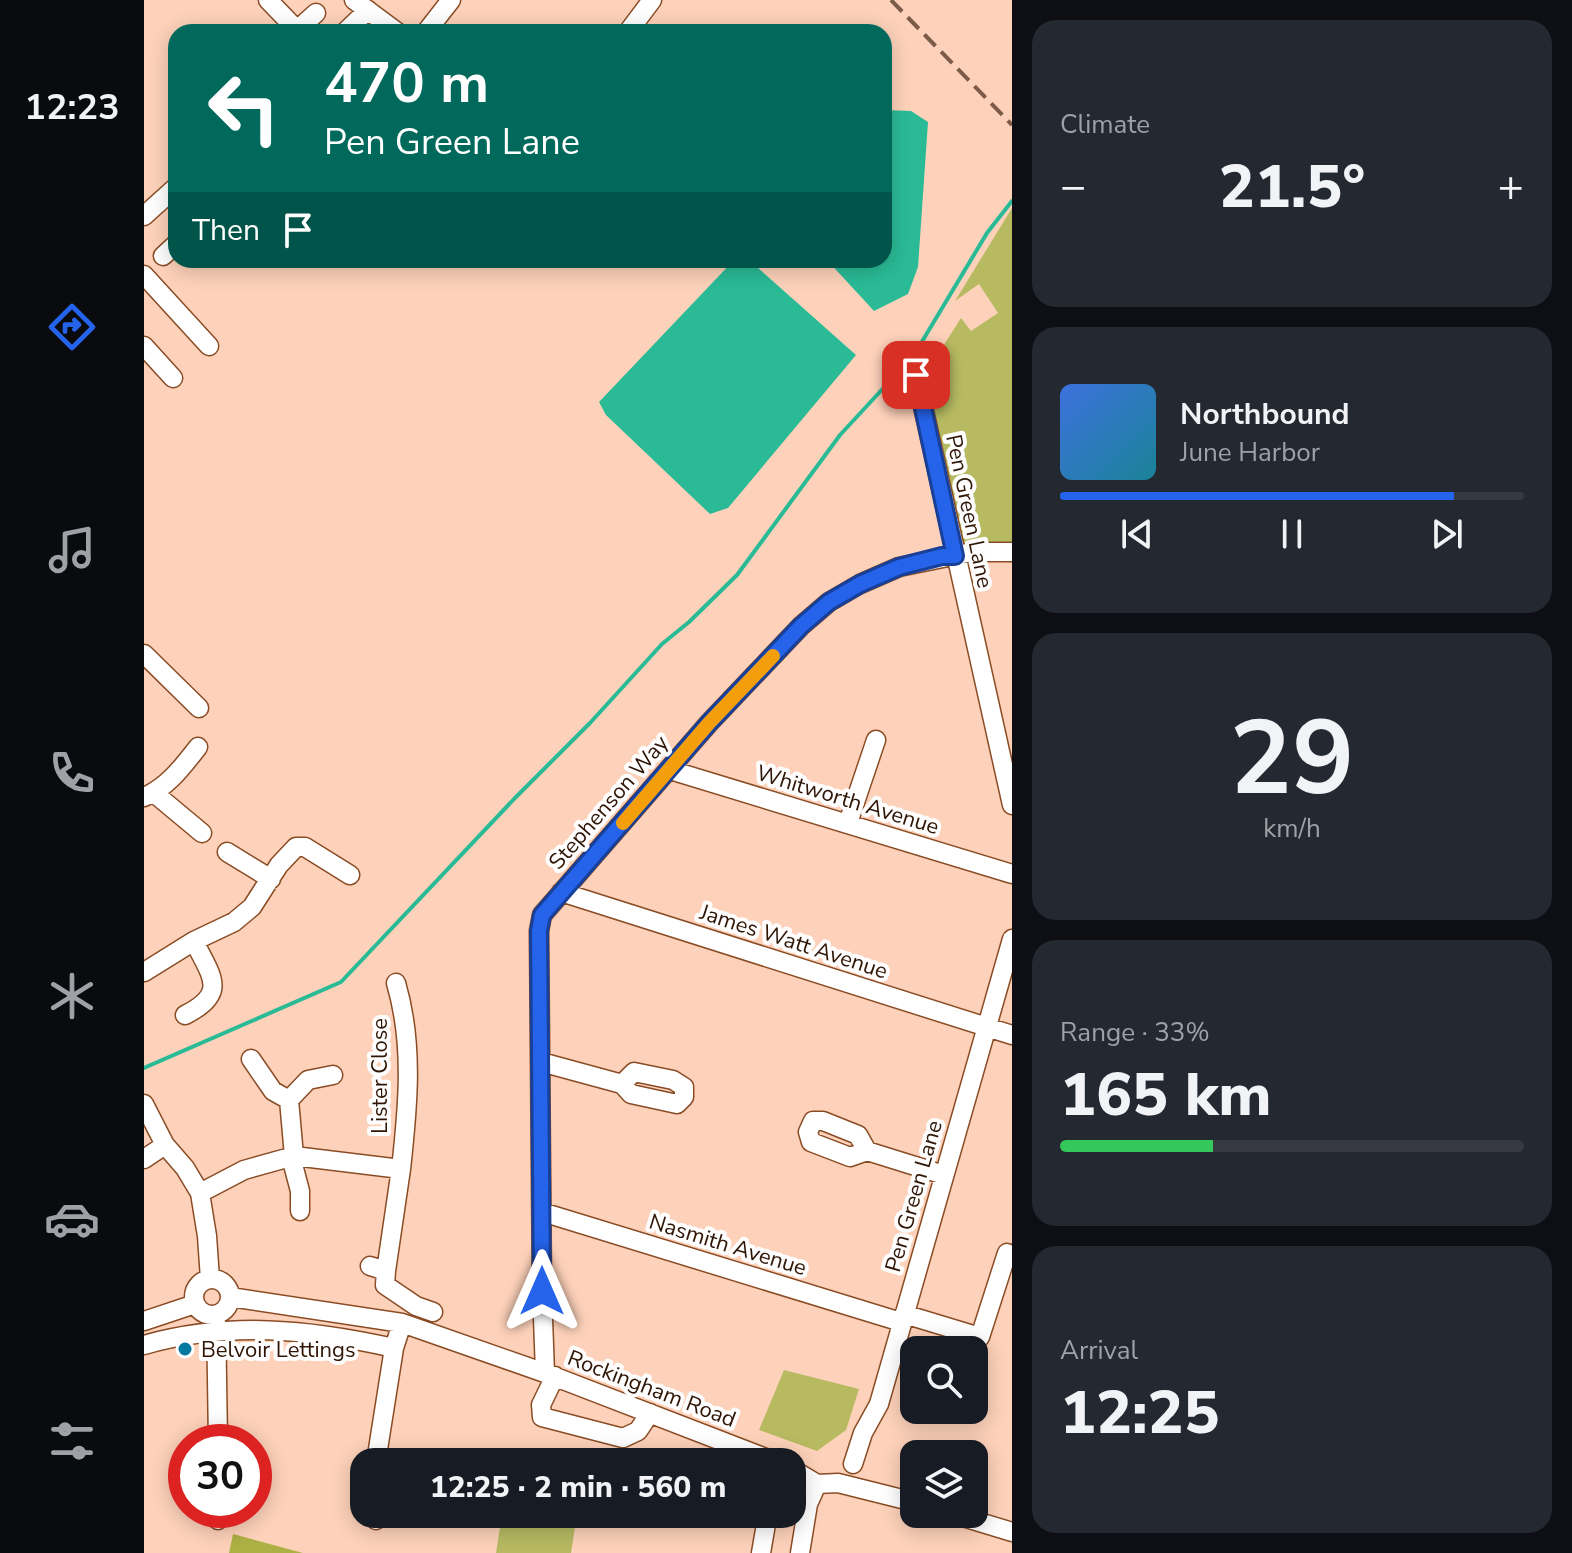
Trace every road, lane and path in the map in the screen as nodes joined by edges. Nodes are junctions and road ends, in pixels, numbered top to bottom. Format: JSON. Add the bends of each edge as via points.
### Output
{"nodes":[{"id":1,"x":451,"y":0,"type":"edge"},
{"id":2,"x":652,"y":0,"type":"edge"},
{"id":3,"x":275,"y":2,"type":"edge"},
{"id":4,"x":361,"y":5,"type":"edge"},
{"id":5,"x":316,"y":13,"type":"dead end"},
{"id":6,"x":291,"y":24,"type":"edge"},
{"id":7,"x":304,"y":24,"type":"edge"},
{"id":8,"x":350,"y":24,"type":"edge"},
{"id":9,"x":386,"y":24,"type":"edge"},
{"id":10,"x":432,"y":24,"type":"edge"},
{"id":11,"x":634,"y":24,"type":"edge"},
{"id":12,"x":168,"y":194,"type":"edge"},
{"id":13,"x":144,"y":216,"type":"edge"},
{"id":14,"x":144,"y":275,"type":"edge"},
{"id":15,"x":144,"y":346,"type":"edge"},
{"id":16,"x":209,"y":346,"type":"dead end"},
{"id":17,"x":914,"y":366,"type":"dead end"},
{"id":18,"x":173,"y":378,"type":"dead end"},
{"id":19,"x":1012,"y":552,"type":"edge"},
{"id":20,"x":955,"y":556,"type":"junction"},
{"id":21,"x":144,"y":654,"type":"edge"},
{"id":22,"x":199,"y":708,"type":"dead end"},
{"id":23,"x":876,"y":740,"type":"dead end"},
{"id":24,"x":198,"y":747,"type":"dead end"},
{"id":25,"x":670,"y":770,"type":"junction"},
{"id":26,"x":149,"y":795,"type":"edge"},
{"id":27,"x":1012,"y":805,"type":"edge"},
{"id":28,"x":848,"y":823,"type":"junction"},
{"id":29,"x":202,"y":833,"type":"dead end"},
{"id":30,"x":227,"y":852,"type":"dead end"},
{"id":31,"x":1012,"y":874,"type":"edge"},
{"id":32,"x":350,"y":875,"type":"dead end"},
{"id":33,"x":271,"y":879,"type":"junction"},
{"id":34,"x":561,"y":892,"type":"junction"},
{"id":35,"x":1012,"y":939,"type":"edge"},
{"id":36,"x":194,"y":941,"type":"junction"},
{"id":37,"x":145,"y":970,"type":"edge"},
{"id":38,"x":396,"y":983,"type":"dead end"},
{"id":39,"x":185,"y":1015,"type":"dead end"},
{"id":40,"x":987,"y":1027,"type":"junction"},
{"id":41,"x":1012,"y":1035,"type":"edge"},
{"id":42,"x":251,"y":1059,"type":"dead end"},
{"id":43,"x":541,"y":1062,"type":"junction"},
{"id":44,"x":333,"y":1075,"type":"dead end"},
{"id":45,"x":622,"y":1084,"type":"dead end"},
{"id":46,"x":289,"y":1100,"type":"junction"},
{"id":47,"x":144,"y":1104,"type":"edge"},
{"id":48,"x":165,"y":1145,"type":"junction"},
{"id":49,"x":867,"y":1151,"type":"dead end"},
{"id":50,"x":292,"y":1156,"type":"junction"},
{"id":51,"x":144,"y":1159,"type":"edge"},
{"id":52,"x":401,"y":1169,"type":"junction"},
{"id":53,"x":944,"y":1175,"type":"junction"},
{"id":54,"x":200,"y":1193,"type":"junction"},
{"id":55,"x":300,"y":1211,"type":"dead end"},
{"id":56,"x":542,"y":1212,"type":"junction"},
{"id":57,"x":1007,"y":1253,"type":"dead end"},
{"id":58,"x":210,"y":1279,"type":"junction"},
{"id":59,"x":230,"y":1297,"type":"junction"},
{"id":60,"x":195,"y":1304,"type":"junction"},
{"id":61,"x":433,"y":1312,"type":"dead end"},
{"id":62,"x":340,"y":1314,"type":"junction"},
{"id":63,"x":902,"y":1318,"type":"junction"},
{"id":64,"x":144,"y":1321,"type":"edge"},
{"id":65,"x":217,"y":1323,"type":"junction"},
{"id":66,"x":402,"y":1323,"type":"junction"},
{"id":67,"x":334,"y":1335,"type":"junction"},
{"id":68,"x":144,"y":1345,"type":"edge"},
{"id":69,"x":394,"y":1348,"type":"junction"},
{"id":70,"x":550,"y":1374,"type":"junction"},
{"id":71,"x":650,"y":1413,"type":"junction"},
{"id":72,"x":218,"y":1424,"type":"edge"},
{"id":73,"x":378,"y":1448,"type":"edge"},
{"id":74,"x":740,"y":1448,"type":"edge"},
{"id":75,"x":860,"y":1458,"type":"dead end"},
{"id":76,"x":806,"y":1477,"type":"edge"},
{"id":77,"x":817,"y":1484,"type":"junction"},
{"id":78,"x":900,"y":1498,"type":"edge"},
{"id":79,"x":988,"y":1525,"type":"edge"},
{"id":80,"x":765,"y":1528,"type":"edge"},
{"id":81,"x":1012,"y":1532,"type":"edge"},
{"id":82,"x":761,"y":1553,"type":"edge"},
{"id":83,"x":800,"y":1553,"type":"edge"}],
"edges":[{"from":1,"to":10,"type":"street"},
{"from":2,"to":11,"type":"street"},
{"from":3,"to":6,"type":"street"},
{"from":4,"to":8,"type":"street"},
{"from":4,"to":9,"type":"street"},
{"from":5,"to":7,"type":"street"},
{"from":12,"to":13,"type":"street"},
{"from":14,"to":16,"type":"street"},
{"from":15,"to":18,"type":"street"},
{"from":17,"to":20,"type":"street","name":"Pen Green Lane"},
{"from":19,"to":20,"type":"street","name":"Stephenson Way"},
{"from":20,"to":25,"type":"street","name":"Stephenson Way","via":[[899,567],[829,602]]},
{"from":20,"to":27,"type":"street","name":"Pen Green Lane"},
{"from":21,"to":22,"type":"street"},
{"from":23,"to":28,"type":"street"},
{"from":24,"to":26,"type":"street"},
{"from":25,"to":28,"type":"street","name":"Whitworth Avenue"},
{"from":25,"to":34,"type":"street","name":"Stephenson Way"},
{"from":26,"to":29,"type":"street"},
{"from":28,"to":31,"type":"street","name":"Whitworth Avenue"},
{"from":30,"to":33,"type":"street"},
{"from":32,"to":33,"type":"street","via":[[305,847],[296,847]]},
{"from":33,"to":36,"type":"street","via":[[234,922]]},
{"from":34,"to":40,"type":"street","name":"James Watt Avenue"},
{"from":34,"to":43,"type":"street","name":"Stephenson Way","via":[[542,915],[539,931]]},
{"from":35,"to":40,"type":"street","name":"Pen Green Lane"},
{"from":36,"to":37,"type":"street"},
{"from":36,"to":39,"type":"street","via":[[213,990],[210,1000]]},
{"from":38,"to":52,"type":"street","name":"Lister Close","via":[[408,1046]]},
{"from":40,"to":41,"type":"street","name":"James Watt Avenue"},
{"from":40,"to":53,"type":"street","name":"Pen Green Lane"},
{"from":42,"to":46,"type":"street","via":[[273,1091]]},
{"from":43,"to":45,"type":"street"},
{"from":43,"to":56,"type":"street","name":"Stephenson Way"},
{"from":44,"to":46,"type":"street","via":[[308,1080]]},
{"from":46,"to":50,"type":"street"},
{"from":47,"to":48,"type":"street"},
{"from":48,"to":51,"type":"street"},
{"from":48,"to":54,"type":"street"},
{"from":49,"to":53,"type":"street"},
{"from":50,"to":52,"type":"street","name":"Lister Close"},
{"from":50,"to":54,"type":"street","name":"Lister Close","via":[[244,1170]]},
{"from":50,"to":55,"type":"street"},
{"from":52,"to":61,"type":"street","name":"Lister Close","via":[[378,1268],[385,1285]]},
{"from":53,"to":63,"type":"street","name":"Pen Green Lane"},
{"from":54,"to":58,"type":"street"},
{"from":56,"to":63,"type":"street","name":"Nasmith Avenue"},
{"from":56,"to":70,"type":"street","name":"Stephenson Way"},
{"from":57,"to":63,"type":"street","name":"Nasmith Avenue","via":[[980,1337]]},
{"from":58,"to":59,"type":"street","via":[[223,1282]]},
{"from":58,"to":60,"type":"street","via":[[197,1287]]},
{"from":59,"to":62,"type":"street","name":"Rockingham Road"},
{"from":59,"to":65,"type":"street"},
{"from":60,"to":64,"type":"street"},
{"from":60,"to":65,"type":"street"},
{"from":62,"to":66,"type":"street","name":"Rockingham Road"},
{"from":62,"to":67,"type":"street"},
{"from":63,"to":75,"type":"street","name":"Pen Green Lane","via":[[879,1404],[863,1433]]},
{"from":65,"to":67,"type":"street"},
{"from":65,"to":68,"type":"street"},
{"from":65,"to":72,"type":"street"},
{"from":66,"to":69,"type":"street"},
{"from":66,"to":70,"type":"street","name":"Rockingham Road"},
{"from":67,"to":69,"type":"street"},
{"from":69,"to":73,"type":"street"},
{"from":70,"to":71,"type":"street","name":"Rockingham Road"},
{"from":70,"to":71,"type":"street","via":[[542,1417],[623,1438],[638,1431]]},
{"from":71,"to":74,"type":"street","name":"Rockingham Road"},
{"from":76,"to":77,"type":"street"},
{"from":77,"to":78,"type":"street","via":[[838,1483]]},
{"from":77,"to":83,"type":"street"},
{"from":79,"to":81,"type":"street"},
{"from":80,"to":82,"type":"street"}]}
